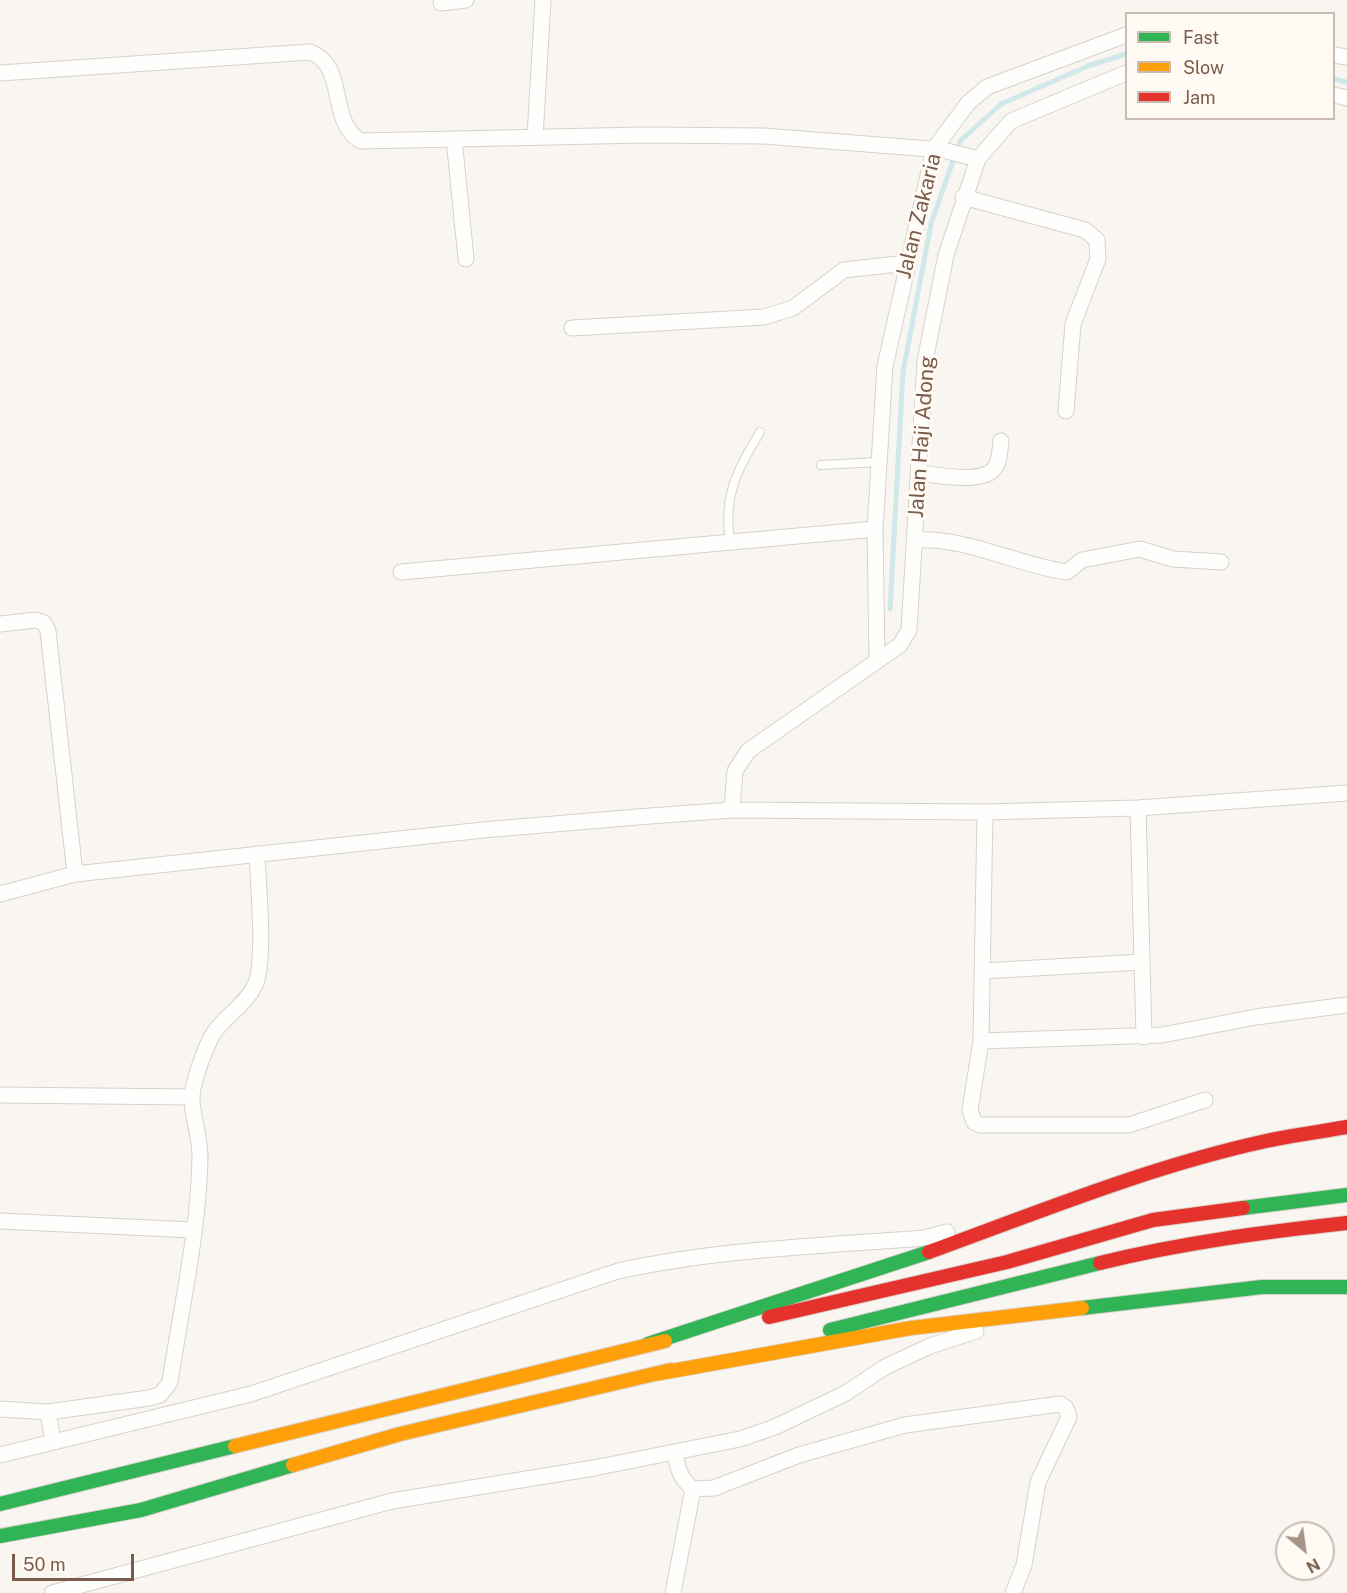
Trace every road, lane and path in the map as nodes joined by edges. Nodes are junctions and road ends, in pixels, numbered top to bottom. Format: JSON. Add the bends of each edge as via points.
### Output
{"nodes":[{"id":1,"x":466,"y":0,"type":"edge"},
{"id":2,"x":543,"y":0,"type":"edge"},
{"id":3,"x":441,"y":3,"type":"dead end"},
{"id":4,"x":1125,"y":35,"type":"edge"},
{"id":5,"x":1125,"y":73,"type":"edge"},
{"id":6,"x":0,"y":74,"type":"edge"},
{"id":7,"x":535,"y":137,"type":"junction"},
{"id":8,"x":454,"y":139,"type":"junction"},
{"id":9,"x":938,"y":149,"type":"junction"},
{"id":10,"x":973,"y":158,"type":"junction"},
{"id":11,"x":963,"y":197,"type":"junction"},
{"id":12,"x":466,"y":259,"type":"dead end"},
{"id":13,"x":907,"y":263,"type":"junction"},
{"id":14,"x":572,"y":328,"type":"dead end"},
{"id":15,"x":1066,"y":411,"type":"dead end"},
{"id":16,"x":760,"y":432,"type":"dead end"},
{"id":17,"x":1001,"y":441,"type":"dead end"},
{"id":18,"x":879,"y":462,"type":"junction"},
{"id":19,"x":821,"y":465,"type":"dead end"},
{"id":20,"x":919,"y":473,"type":"junction"},
{"id":21,"x":875,"y":529,"type":"junction"},
{"id":22,"x":730,"y":540,"type":"junction"},
{"id":23,"x":915,"y":540,"type":"junction"},
{"id":24,"x":1221,"y":562,"type":"dead end"},
{"id":25,"x":401,"y":572,"type":"dead end"},
{"id":26,"x":0,"y":624,"type":"edge"},
{"id":27,"x":877,"y":658,"type":"junction"},
{"id":28,"x":1347,"y":793,"type":"edge"},
{"id":29,"x":1137,"y":808,"type":"junction"},
{"id":30,"x":732,"y":810,"type":"junction"},
{"id":31,"x":985,"y":812,"type":"junction"},
{"id":32,"x":257,"y":854,"type":"junction"},
{"id":33,"x":75,"y":874,"type":"junction"},
{"id":34,"x":0,"y":894,"type":"edge"},
{"id":35,"x":1142,"y":962,"type":"junction"},
{"id":36,"x":982,"y":971,"type":"junction"},
{"id":37,"x":1347,"y":1005,"type":"edge"},
{"id":38,"x":1144,"y":1037,"type":"junction"},
{"id":39,"x":981,"y":1041,"type":"junction"},
{"id":40,"x":0,"y":1095,"type":"edge"},
{"id":41,"x":192,"y":1098,"type":"junction"},
{"id":42,"x":1206,"y":1100,"type":"dead end"},
{"id":43,"x":1347,"y":1127,"type":"edge"},
{"id":44,"x":1092,"y":1193,"type":"junction"},
{"id":45,"x":1347,"y":1195,"type":"edge"},
{"id":46,"x":0,"y":1221,"type":"edge"},
{"id":47,"x":1347,"y":1223,"type":"edge"},
{"id":48,"x":193,"y":1230,"type":"junction"},
{"id":49,"x":1347,"y":1287,"type":"edge"},
{"id":50,"x":1027,"y":1314,"type":"junction"},
{"id":51,"x":648,"y":1344,"type":"junction"},
{"id":52,"x":655,"y":1374,"type":"junction"},
{"id":53,"x":160,"y":1395,"type":"junction"},
{"id":54,"x":0,"y":1409,"type":"edge"},
{"id":55,"x":48,"y":1412,"type":"junction"},
{"id":56,"x":166,"y":1415,"type":"junction"},
{"id":57,"x":53,"y":1442,"type":"junction"},
{"id":58,"x":675,"y":1453,"type":"junction"},
{"id":59,"x":0,"y":1455,"type":"edge"},
{"id":60,"x":693,"y":1489,"type":"junction"},
{"id":61,"x":0,"y":1504,"type":"edge"},
{"id":62,"x":0,"y":1536,"type":"edge"},
{"id":63,"x":52,"y":1593,"type":"edge"},
{"id":64,"x":673,"y":1593,"type":"edge"},
{"id":65,"x":1013,"y":1593,"type":"edge"}],
"edges":[{"from":1,"to":3,"type":"street"},
{"from":2,"to":7,"type":"street"},
{"from":4,"to":9,"type":"street","name":"Jalan Zakaria","via":[[987,87],[968,103]]},
{"from":5,"to":10,"type":"street","name":"Jalan Haji Adong","via":[[1011,122]]},
{"from":6,"to":8,"type":"street","via":[[310,51],[328,64],[351,135],[377,143]]},
{"from":7,"to":8,"type":"street"},
{"from":7,"to":9,"type":"street","via":[[765,136]]},
{"from":8,"to":12,"type":"street"},
{"from":9,"to":10,"type":"street"},
{"from":9,"to":13,"type":"street","name":"Jalan Zakaria"},
{"from":10,"to":11,"type":"street","name":"Jalan Haji Adong"},
{"from":11,"to":15,"type":"street","via":[[1085,230],[1097,240],[1098,259],[1073,324]]},
{"from":11,"to":20,"type":"street","name":"Jalan Haji Adong","via":[[946,255],[925,361]]},
{"from":13,"to":14,"type":"street","via":[[844,270],[794,308],[764,317]]},
{"from":13,"to":18,"type":"street","name":"Jalan Zakaria","via":[[885,366]]},
{"from":16,"to":22,"type":"lane","via":[[729,494],[726,515]]},
{"from":17,"to":20,"type":"street","via":[[997,464],[990,474],[975,478]]},
{"from":18,"to":19,"type":"lane"},
{"from":18,"to":21,"type":"street","name":"Jalan Zakaria"},
{"from":20,"to":23,"type":"street","name":"Jalan Haji Adong"},
{"from":21,"to":22,"type":"street"},
{"from":21,"to":27,"type":"street","name":"Jalan Zakaria"},
{"from":22,"to":25,"type":"street"},
{"from":23,"to":24,"type":"street","via":[[934,539],[1009,556],[1036,568],[1067,572],[1082,560],[1140,549],[1173,559]]},
{"from":23,"to":27,"type":"street","name":"Jalan Haji Adong","via":[[909,630],[900,645]]},
{"from":26,"to":33,"type":"street","via":[[36,620],[44,623],[48,631]]},
{"from":27,"to":30,"type":"street","name":"Jalan Haji Adong","via":[[748,751],[735,771]]},
{"from":28,"to":29,"type":"street"},
{"from":29,"to":31,"type":"street"},
{"from":29,"to":35,"type":"street"},
{"from":30,"to":31,"type":"street"},
{"from":30,"to":32,"type":"street","via":[[483,830]]},
{"from":31,"to":36,"type":"street"},
{"from":32,"to":33,"type":"street"},
{"from":32,"to":41,"type":"street","via":[[257,979],[249,996],[215,1031]]},
{"from":33,"to":34,"type":"street"},
{"from":35,"to":36,"type":"street"},
{"from":35,"to":38,"type":"street"},
{"from":36,"to":39,"type":"street"},
{"from":37,"to":38,"type":"street"},
{"from":38,"to":39,"type":"street"},
{"from":39,"to":42,"type":"street","via":[[969,1110],[980,1125],[1129,1125]]},
{"from":40,"to":41,"type":"street"},
{"from":41,"to":48,"type":"street","via":[[200,1133]]},
{"from":43,"to":44,"type":"main road","via":[[1266,1141],[1200,1158]]},
{"from":44,"to":51,"type":"main road","via":[[910,1259]]},
{"from":44,"to":56,"type":"street","via":[[924,1238],[732,1251],[618,1271],[251,1394]]},
{"from":45,"to":51,"type":"main road","via":[[1154,1220],[1007,1262]]},
{"from":46,"to":48,"type":"street"},
{"from":47,"to":52,"type":"main road","via":[[1152,1250]]},
{"from":48,"to":53,"type":"street","via":[[170,1382]]},
{"from":49,"to":50,"type":"main road","via":[[1262,1287]]},
{"from":50,"to":52,"type":"main road","via":[[911,1328]]},
{"from":50,"to":58,"type":"street","via":[[930,1346],[885,1367],[846,1394],[775,1427]]},
{"from":51,"to":61,"type":"main road"},
{"from":52,"to":62,"type":"main road","via":[[400,1434],[141,1510]]},
{"from":53,"to":55,"type":"street"},
{"from":53,"to":56,"type":"street"},
{"from":54,"to":55,"type":"street"},
{"from":55,"to":57,"type":"street"},
{"from":56,"to":57,"type":"street"},
{"from":57,"to":59,"type":"street"},
{"from":58,"to":60,"type":"street","via":[[680,1477]]},
{"from":58,"to":63,"type":"street","via":[[392,1501]]},
{"from":60,"to":64,"type":"street"},
{"from":60,"to":65,"type":"street","via":[[714,1488],[799,1455],[905,1425],[1060,1404],[1069,1417],[1038,1482],[1024,1565]]}]}
